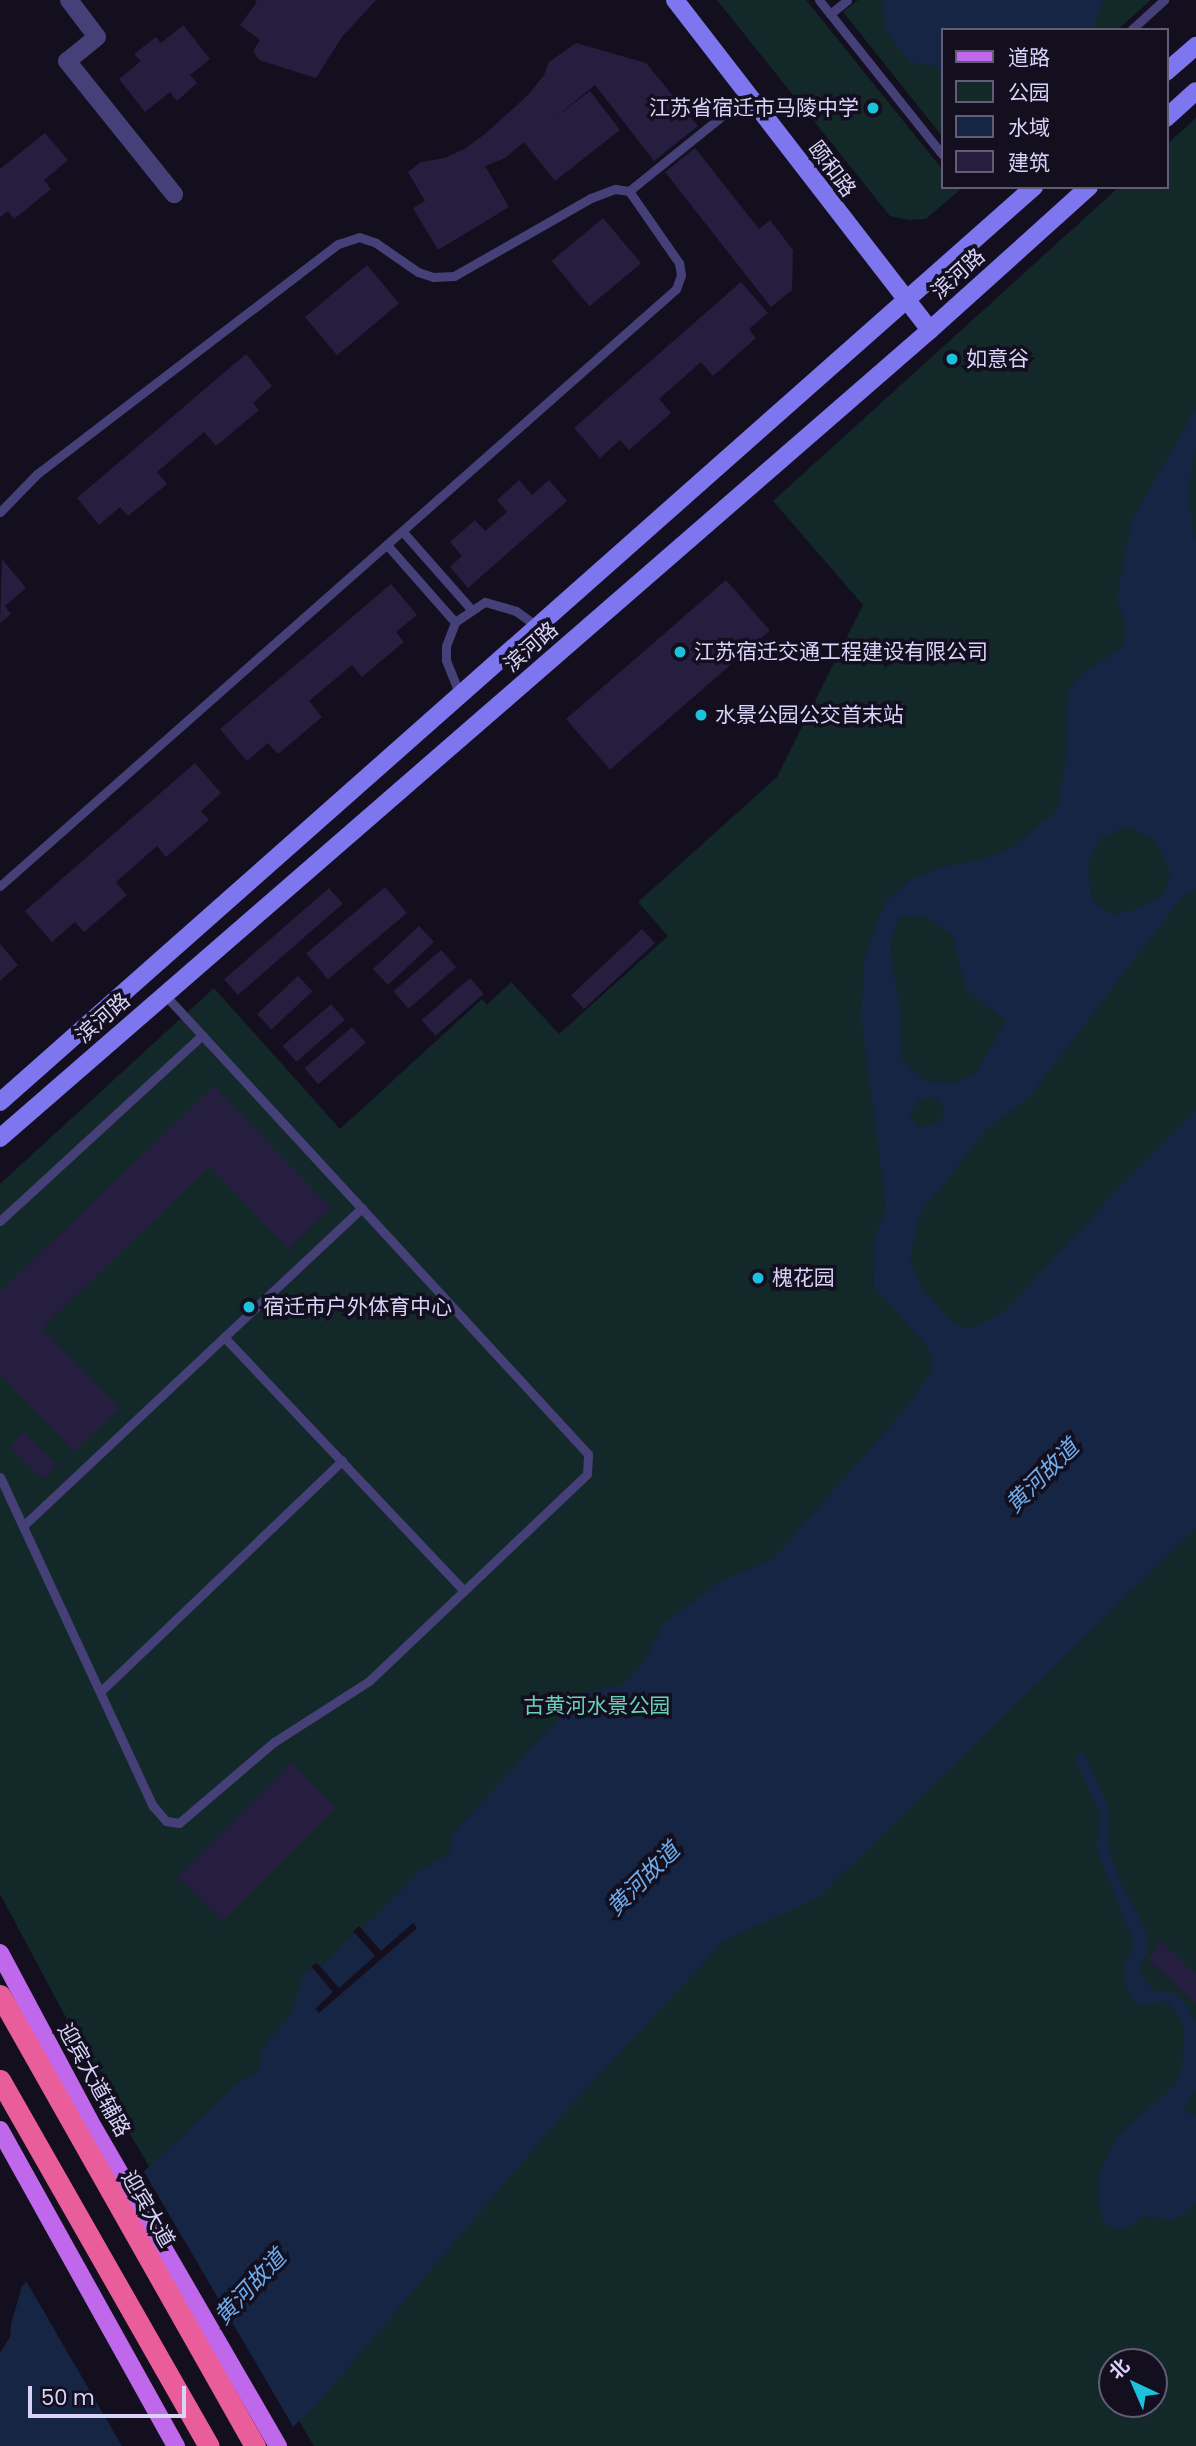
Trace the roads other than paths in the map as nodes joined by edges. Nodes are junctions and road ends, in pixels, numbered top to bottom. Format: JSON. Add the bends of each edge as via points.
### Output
{"nodes":[{"id":1,"x":69,"y":0,"type":"edge"},
{"id":2,"x":675,"y":0,"type":"edge"},
{"id":3,"x":819,"y":0,"type":"edge"},
{"id":4,"x":848,"y":0,"type":"edge"},
{"id":5,"x":1164,"y":0,"type":"edge"},
{"id":6,"x":830,"y":14,"type":"junction"},
{"id":7,"x":1133,"y":28,"type":"edge"},
{"id":8,"x":1196,"y":46,"type":"edge"},
{"id":9,"x":1168,"y":70,"type":"edge"},
{"id":10,"x":1196,"y":91,"type":"edge"},
{"id":11,"x":748,"y":95,"type":"junction"},
{"id":12,"x":1168,"y":116,"type":"edge"},
{"id":13,"x":940,"y":152,"type":"edge"},
{"id":14,"x":1032,"y":189,"type":"edge"},
{"id":15,"x":1087,"y":189,"type":"edge"},
{"id":16,"x":629,"y":191,"type":"junction"},
{"id":17,"x":174,"y":194,"type":"dead end"},
{"id":18,"x":905,"y":300,"type":"junction"},
{"id":19,"x":930,"y":330,"type":"junction"},
{"id":20,"x":0,"y":512,"type":"edge"},
{"id":21,"x":403,"y":532,"type":"junction"},
{"id":22,"x":387,"y":545,"type":"junction"},
{"id":23,"x":471,"y":609,"type":"junction"},
{"id":24,"x":455,"y":622,"type":"junction"},
{"id":25,"x":538,"y":627,"type":"junction"},
{"id":26,"x":460,"y":695,"type":"junction"},
{"id":27,"x":0,"y":886,"type":"edge"},
{"id":28,"x":165,"y":995,"type":"junction"},
{"id":29,"x":202,"y":1035,"type":"junction"},
{"id":30,"x":0,"y":1099,"type":"edge"},
{"id":31,"x":0,"y":1138,"type":"edge"},
{"id":32,"x":362,"y":1208,"type":"junction"},
{"id":33,"x":0,"y":1221,"type":"edge"},
{"id":34,"x":224,"y":1337,"type":"junction"},
{"id":35,"x":342,"y":1461,"type":"junction"},
{"id":36,"x":0,"y":1477,"type":"edge"},
{"id":37,"x":23,"y":1526,"type":"junction"},
{"id":38,"x":464,"y":1591,"type":"junction"},
{"id":39,"x":100,"y":1692,"type":"junction"},
{"id":40,"x":0,"y":1953,"type":"edge"},
{"id":41,"x":0,"y":1995,"type":"edge"},
{"id":42,"x":0,"y":2080,"type":"edge"},
{"id":43,"x":0,"y":2130,"type":"edge"},
{"id":44,"x":150,"y":2346,"type":"junction"},
{"id":45,"x":176,"y":2446,"type":"edge"},
{"id":46,"x":197,"y":2446,"type":"edge"},
{"id":47,"x":209,"y":2446,"type":"edge"},
{"id":48,"x":255,"y":2446,"type":"edge"},
{"id":49,"x":278,"y":2446,"type":"edge"}],
"edges":[{"from":1,"to":17,"type":"street","via":[[97,37],[67,61]]},
{"from":2,"to":11,"type":"main road","name":"颐和路"},
{"from":3,"to":6,"type":"lane"},
{"from":4,"to":6,"type":"lane"},
{"from":5,"to":7,"type":"lane"},
{"from":6,"to":13,"type":"lane"},
{"from":8,"to":9,"type":"main road"},
{"from":10,"to":12,"type":"main road"},
{"from":11,"to":16,"type":"lane"},
{"from":11,"to":18,"type":"main road","name":"颐和路"},
{"from":14,"to":18,"type":"main road","name":"滨河路"},
{"from":15,"to":19,"type":"main road","name":"滨河路"},
{"from":16,"to":20,"type":"lane","via":[[615,189],[590,198],[454,276],[418,272],[376,243],[359,237],[338,244],[37,474]]},
{"from":16,"to":21,"type":"lane","via":[[678,263],[681,275],[676,289]]},
{"from":18,"to":19,"type":"main road","name":"颐和路"},
{"from":18,"to":25,"type":"main road","name":"滨河路"},
{"from":19,"to":28,"type":"main road","name":"滨河路"},
{"from":21,"to":22,"type":"lane"},
{"from":21,"to":23,"type":"lane"},
{"from":22,"to":24,"type":"lane"},
{"from":22,"to":27,"type":"lane"},
{"from":23,"to":24,"type":"lane"},
{"from":23,"to":25,"type":"lane","via":[[485,602],[502,604]]},
{"from":24,"to":26,"type":"lane","via":[[446,660]]},
{"from":25,"to":26,"type":"main road","name":"滨河路"},
{"from":26,"to":30,"type":"main road","name":"滨河路"},
{"from":28,"to":29,"type":"lane"},
{"from":28,"to":31,"type":"main road","name":"滨河路"},
{"from":29,"to":32,"type":"lane"},
{"from":29,"to":33,"type":"lane"},
{"from":32,"to":34,"type":"lane"},
{"from":32,"to":38,"type":"lane","via":[[588,1454],[587,1474]]},
{"from":34,"to":35,"type":"lane"},
{"from":34,"to":37,"type":"lane"},
{"from":35,"to":38,"type":"lane"},
{"from":35,"to":39,"type":"lane"},
{"from":36,"to":37,"type":"lane"},
{"from":37,"to":39,"type":"lane"},
{"from":38,"to":39,"type":"lane","via":[[369,1681],[274,1742],[179,1823],[166,1822],[153,1807]]},
{"from":40,"to":49,"type":"main road","name":"迎宾大道辅路","via":[[89,2120]]},
{"from":41,"to":48,"type":"highway","name":"迎宾大道"},
{"from":42,"to":44,"type":"highway"},
{"from":43,"to":45,"type":"main road"},
{"from":44,"to":46,"type":"highway"},
{"from":44,"to":47,"type":"highway"}]}
